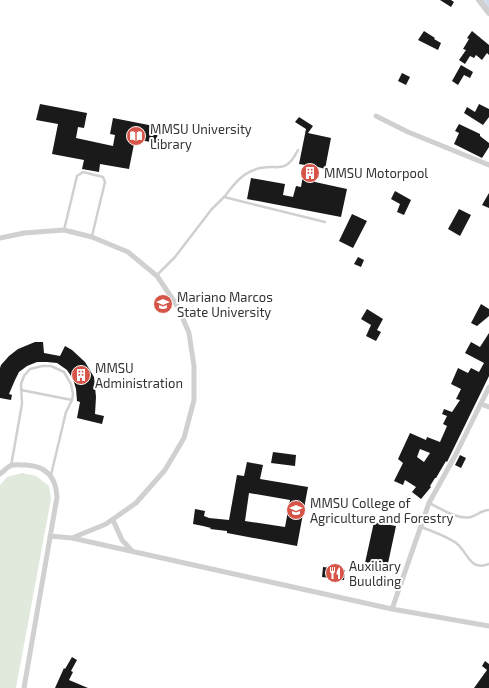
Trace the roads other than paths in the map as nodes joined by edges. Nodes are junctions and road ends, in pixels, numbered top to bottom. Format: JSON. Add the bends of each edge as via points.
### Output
{"nodes":[{"id":1,"x":479,"y":0,"type":"edge"},
{"id":2,"x":489,"y":13,"type":"edge"},
{"id":3,"x":376,"y":116,"type":"dead end"},
{"id":4,"x":298,"y":150,"type":"dead end"},
{"id":5,"x":489,"y":165,"type":"edge"},
{"id":6,"x":224,"y":197,"type":"junction"},
{"id":7,"x":325,"y":222,"type":"dead end"},
{"id":8,"x":64,"y":230,"type":"junction"},
{"id":9,"x":92,"y":237,"type":"junction"},
{"id":10,"x":0,"y":238,"type":"edge"},
{"id":11,"x":157,"y":276,"type":"junction"},
{"id":12,"x":489,"y":386,"type":"edge"},
{"id":13,"x":21,"y":390,"type":"junction"},
{"id":14,"x":72,"y":400,"type":"junction"},
{"id":15,"x":481,"y":404,"type":"junction"},
{"id":16,"x":489,"y":407,"type":"edge"},
{"id":17,"x":11,"y":466,"type":"junction"},
{"id":18,"x":0,"y":474,"type":"edge"},
{"id":19,"x":51,"y":476,"type":"junction"},
{"id":20,"x":429,"y":503,"type":"junction"},
{"id":21,"x":489,"y":510,"type":"edge"},
{"id":22,"x":113,"y":520,"type":"junction"},
{"id":23,"x":421,"y":527,"type":"junction"},
{"id":24,"x":50,"y":536,"type":"junction"},
{"id":25,"x":72,"y":538,"type":"junction"},
{"id":26,"x":132,"y":551,"type":"junction"},
{"id":27,"x":489,"y":564,"type":"edge"},
{"id":28,"x":392,"y":609,"type":"junction"},
{"id":29,"x":489,"y":626,"type":"edge"},
{"id":30,"x":24,"y":688,"type":"edge"}],
"edges":[{"from":1,"to":2,"type":"street"},
{"from":3,"to":5,"type":"street"},
{"from":4,"to":6,"type":"lane","via":[[294,159],[284,167],[260,168],[246,174]]},
{"from":6,"to":7,"type":"lane"},
{"from":6,"to":11,"type":"lane"},
{"from":8,"to":9,"type":"street"},
{"from":8,"to":9,"type":"lane","via":[[77,176],[83,172],[103,177],[105,182]]},
{"from":8,"to":10,"type":"street"},
{"from":9,"to":11,"type":"street","via":[[128,252]]},
{"from":11,"to":22,"type":"street","via":[[178,307],[189,333],[194,366],[194,400],[184,438],[165,470],[136,503]]},
{"from":12,"to":15,"type":"street"},
{"from":13,"to":14,"type":"lane"},
{"from":13,"to":14,"type":"lane","via":[[24,376],[30,369],[51,366],[64,372],[72,384]]},
{"from":13,"to":17,"type":"lane","via":[[22,404]]},
{"from":14,"to":19,"type":"lane","via":[[66,412]]},
{"from":15,"to":16,"type":"street"},
{"from":15,"to":20,"type":"street"},
{"from":17,"to":18,"type":"street"},
{"from":17,"to":19,"type":"street","via":[[32,466]]},
{"from":19,"to":24,"type":"street","via":[[56,486],[57,497]]},
{"from":20,"to":21,"type":"lane","via":[[465,518]]},
{"from":20,"to":23,"type":"street"},
{"from":22,"to":25,"type":"street"},
{"from":22,"to":26,"type":"street","via":[[122,540]]},
{"from":23,"to":27,"type":"lane","via":[[459,544],[473,564],[481,567]]},
{"from":23,"to":28,"type":"street"},
{"from":24,"to":25,"type":"street"},
{"from":24,"to":30,"type":"street"},
{"from":25,"to":26,"type":"street"},
{"from":26,"to":28,"type":"street"},
{"from":28,"to":29,"type":"street"}]}
